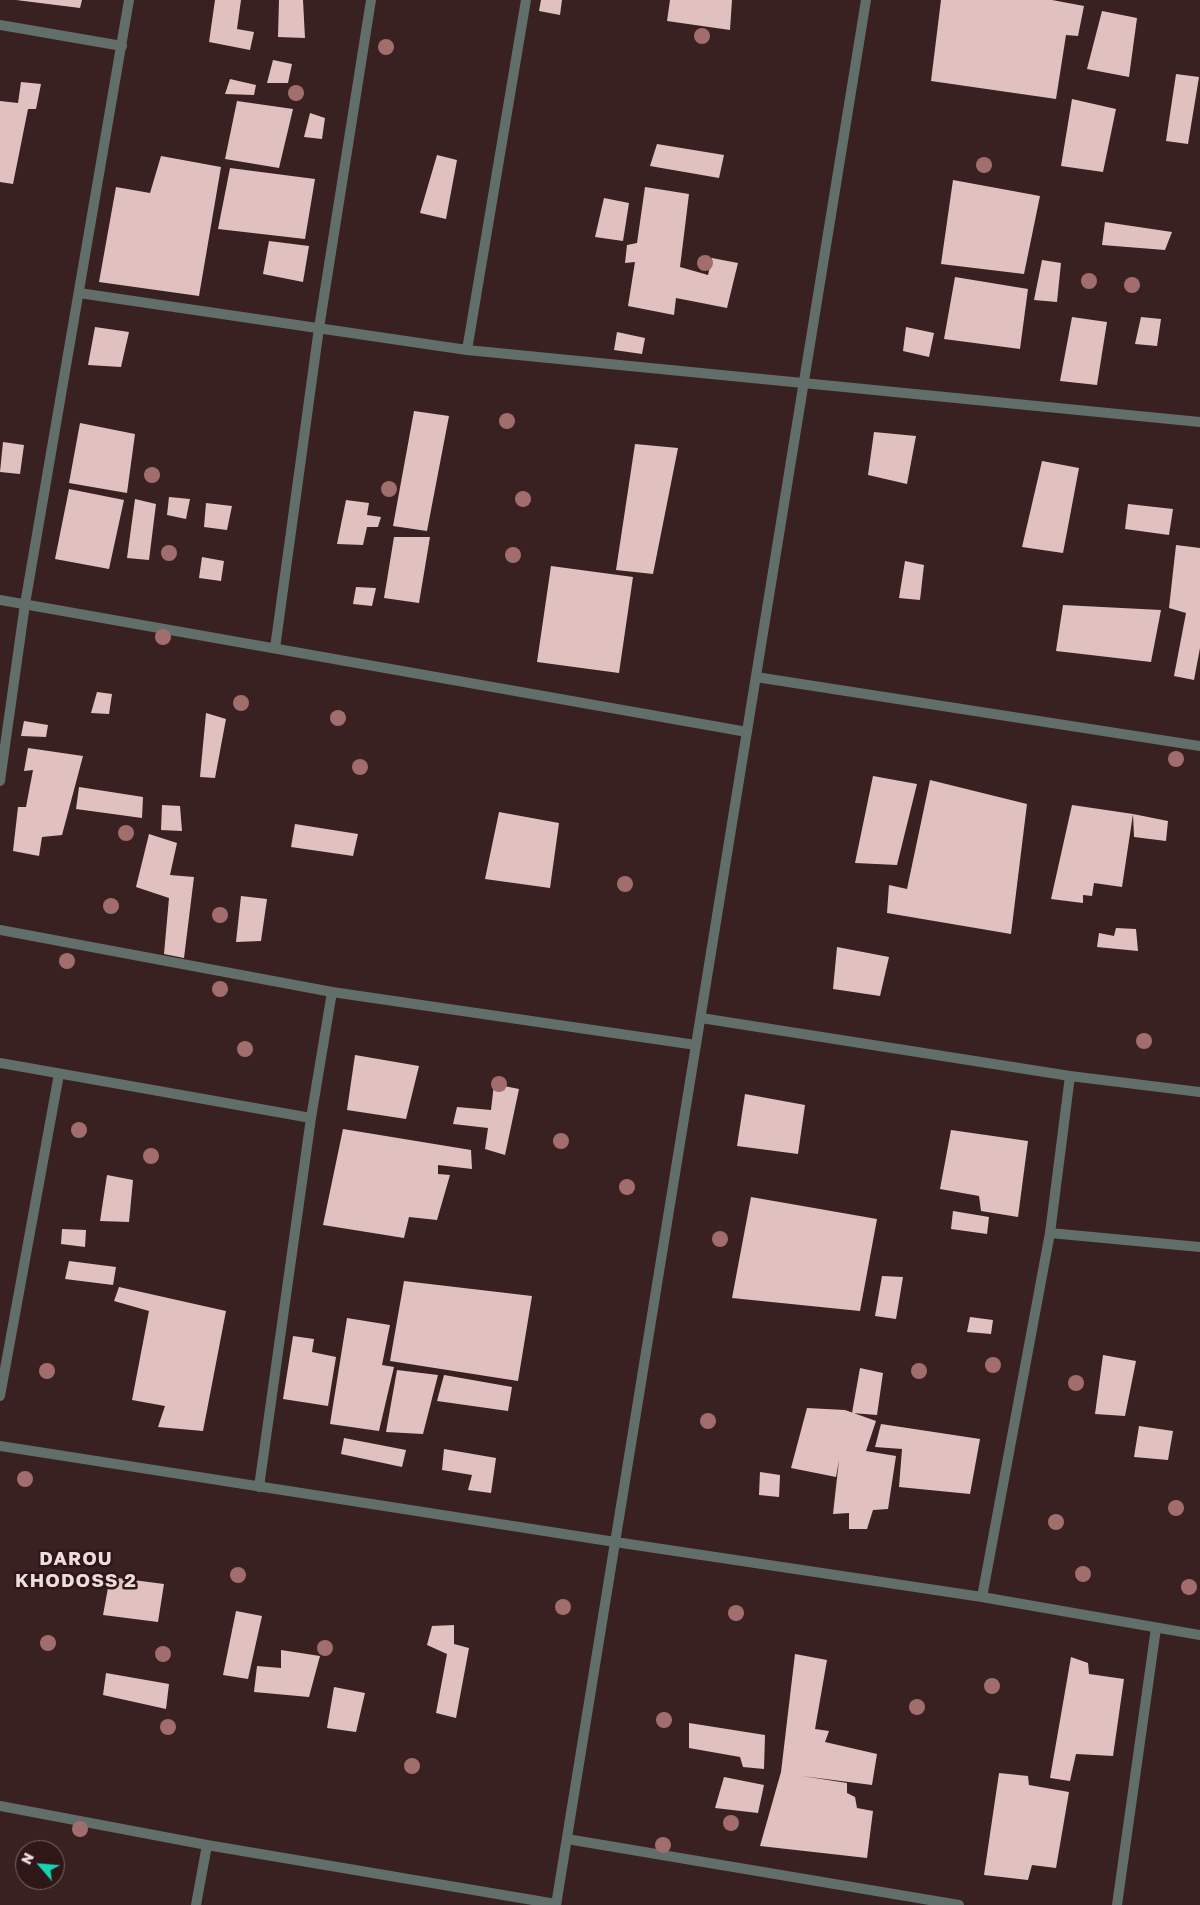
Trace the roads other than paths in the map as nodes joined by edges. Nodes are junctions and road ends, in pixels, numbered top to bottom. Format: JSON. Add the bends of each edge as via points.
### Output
{"nodes":[{"id":1,"x":129,"y":0,"type":"edge"},
{"id":2,"x":371,"y":0,"type":"edge"},
{"id":3,"x":526,"y":0,"type":"edge"},
{"id":4,"x":866,"y":0,"type":"edge"},
{"id":5,"x":0,"y":25,"type":"edge"},
{"id":6,"x":122,"y":46,"type":"junction"},
{"id":7,"x":80,"y":293,"type":"junction"},
{"id":8,"x":319,"y":328,"type":"junction"},
{"id":9,"x":466,"y":350,"type":"junction"},
{"id":10,"x":804,"y":382,"type":"junction"},
{"id":11,"x":1200,"y":422,"type":"edge"},
{"id":12,"x":0,"y":600,"type":"edge"},
{"id":13,"x":25,"y":604,"type":"junction"},
{"id":14,"x":275,"y":648,"type":"junction"},
{"id":15,"x":756,"y":676,"type":"junction"},
{"id":16,"x":747,"y":732,"type":"junction"},
{"id":17,"x":1200,"y":746,"type":"edge"},
{"id":18,"x":0,"y":781,"type":"edge"},
{"id":19,"x":0,"y":930,"type":"edge"},
{"id":20,"x":332,"y":992,"type":"junction"},
{"id":21,"x":701,"y":1018,"type":"junction"},
{"id":22,"x":696,"y":1045,"type":"junction"},
{"id":23,"x":0,"y":1063,"type":"edge"},
{"id":24,"x":59,"y":1074,"type":"junction"},
{"id":25,"x":1070,"y":1076,"type":"junction"},
{"id":26,"x":1200,"y":1092,"type":"edge"},
{"id":27,"x":312,"y":1118,"type":"junction"},
{"id":28,"x":1050,"y":1233,"type":"junction"},
{"id":29,"x":1200,"y":1247,"type":"edge"},
{"id":30,"x":0,"y":1396,"type":"edge"},
{"id":31,"x":0,"y":1446,"type":"edge"},
{"id":32,"x":259,"y":1487,"type":"junction"},
{"id":33,"x":615,"y":1542,"type":"junction"},
{"id":34,"x":982,"y":1596,"type":"junction"},
{"id":35,"x":1156,"y":1628,"type":"junction"},
{"id":36,"x":1200,"y":1635,"type":"edge"},
{"id":37,"x":0,"y":1806,"type":"edge"},
{"id":38,"x":567,"y":1839,"type":"junction"},
{"id":39,"x":207,"y":1845,"type":"junction"},
{"id":40,"x":556,"y":1904,"type":"edge"},
{"id":41,"x":196,"y":1905,"type":"edge"},
{"id":42,"x":959,"y":1905,"type":"edge"},
{"id":43,"x":1117,"y":1905,"type":"edge"}],
"edges":[{"from":1,"to":6,"type":"street"},
{"from":2,"to":8,"type":"street"},
{"from":3,"to":9,"type":"street"},
{"from":4,"to":10,"type":"street"},
{"from":5,"to":6,"type":"street"},
{"from":6,"to":7,"type":"street"},
{"from":7,"to":8,"type":"street"},
{"from":7,"to":13,"type":"street"},
{"from":8,"to":9,"type":"street"},
{"from":8,"to":14,"type":"street"},
{"from":9,"to":10,"type":"street"},
{"from":10,"to":11,"type":"street"},
{"from":10,"to":15,"type":"street"},
{"from":12,"to":13,"type":"street"},
{"from":13,"to":14,"type":"street"},
{"from":13,"to":18,"type":"street"},
{"from":14,"to":16,"type":"street"},
{"from":15,"to":16,"type":"street"},
{"from":15,"to":17,"type":"street"},
{"from":16,"to":21,"type":"street"},
{"from":19,"to":20,"type":"street"},
{"from":20,"to":22,"type":"street"},
{"from":20,"to":27,"type":"street"},
{"from":21,"to":22,"type":"street"},
{"from":21,"to":25,"type":"street"},
{"from":22,"to":33,"type":"street"},
{"from":23,"to":24,"type":"street"},
{"from":24,"to":27,"type":"street"},
{"from":24,"to":30,"type":"street"},
{"from":25,"to":26,"type":"street"},
{"from":25,"to":28,"type":"street"},
{"from":27,"to":32,"type":"street"},
{"from":28,"to":29,"type":"street"},
{"from":28,"to":34,"type":"street"},
{"from":31,"to":32,"type":"street"},
{"from":32,"to":33,"type":"street"},
{"from":33,"to":34,"type":"street"},
{"from":33,"to":38,"type":"street"},
{"from":34,"to":35,"type":"street"},
{"from":35,"to":36,"type":"street"},
{"from":35,"to":43,"type":"street"},
{"from":37,"to":39,"type":"street"},
{"from":38,"to":40,"type":"street"},
{"from":38,"to":42,"type":"street"},
{"from":39,"to":40,"type":"street"},
{"from":39,"to":41,"type":"street"}]}
